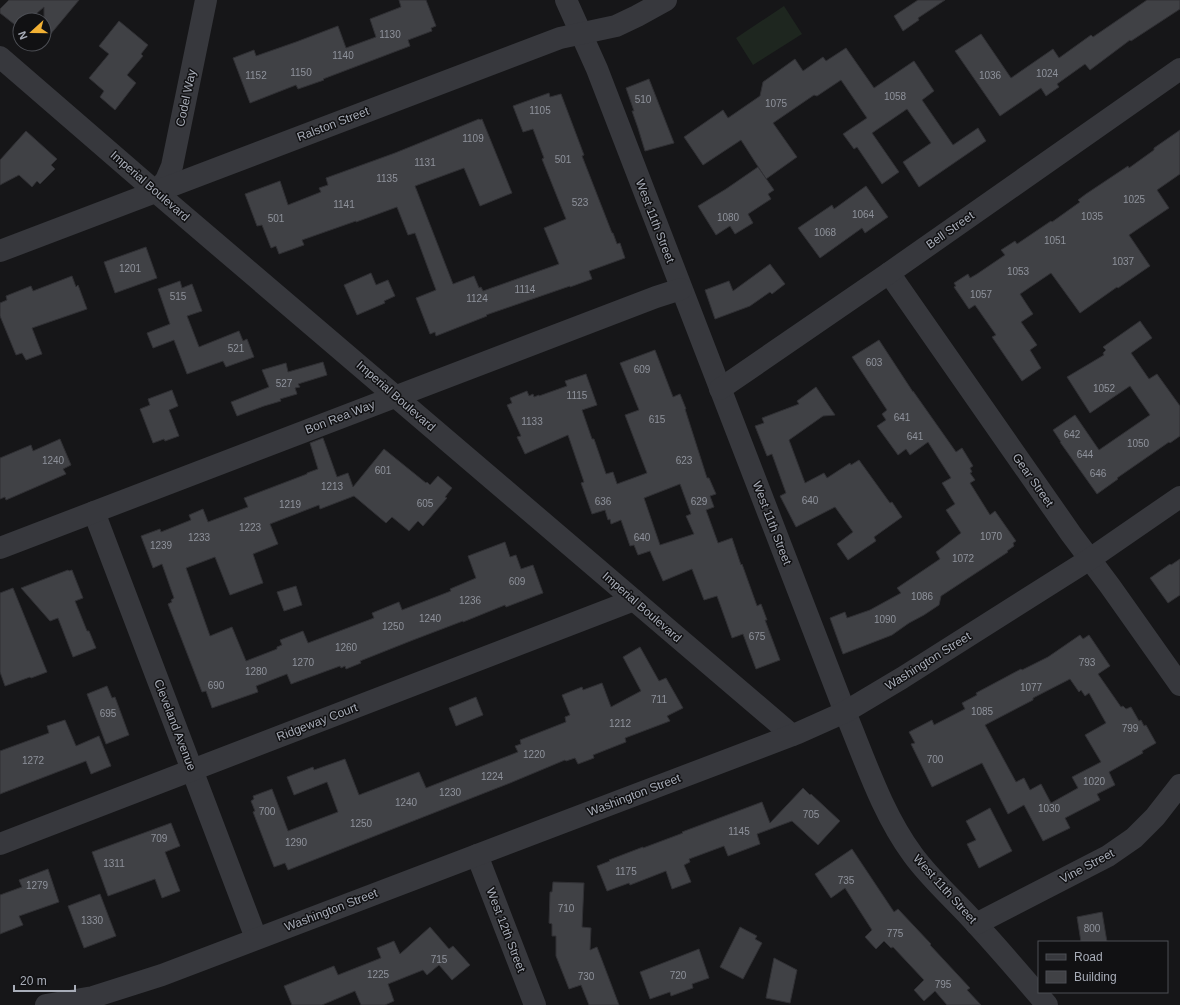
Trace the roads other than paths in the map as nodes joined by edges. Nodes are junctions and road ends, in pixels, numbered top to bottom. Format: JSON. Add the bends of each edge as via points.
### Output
{"nodes":[{"id":1,"x":206,"y":0,"type":"edge"},
{"id":2,"x":566,"y":0,"type":"edge"},
{"id":3,"x":666,"y":0,"type":"edge"},
{"id":4,"x":581,"y":33,"type":"junction"},
{"id":5,"x":0,"y":57,"type":"edge"},
{"id":6,"x":1180,"y":69,"type":"edge"},
{"id":7,"x":156,"y":192,"type":"junction"},
{"id":8,"x":0,"y":251,"type":"edge"},
{"id":9,"x":889,"y":272,"type":"junction"},
{"id":10,"x":681,"y":289,"type":"junction"},
{"id":11,"x":720,"y":389,"type":"junction"},
{"id":12,"x":396,"y":396,"type":"junction"},
{"id":13,"x":1180,"y":497,"type":"edge"},
{"id":14,"x":94,"y":512,"type":"junction"},
{"id":15,"x":0,"y":548,"type":"edge"},
{"id":16,"x":1090,"y":559,"type":"junction"},
{"id":17,"x":634,"y":600,"type":"junction"},
{"id":18,"x":1180,"y":686,"type":"edge"},
{"id":19,"x":845,"y":712,"type":"junction"},
{"id":20,"x":792,"y":735,"type":"junction"},
{"id":21,"x":192,"y":770,"type":"junction"},
{"id":22,"x":1180,"y":785,"type":"edge"},
{"id":23,"x":0,"y":844,"type":"edge"},
{"id":24,"x":476,"y":855,"type":"junction"},
{"id":25,"x":976,"y":924,"type":"junction"},
{"id":26,"x":256,"y":938,"type":"junction"},
{"id":27,"x":46,"y":1005,"type":"edge"},
{"id":28,"x":535,"y":1005,"type":"edge"},
{"id":29,"x":1047,"y":1005,"type":"edge"}],
"edges":[{"from":1,"to":7,"type":"street","name":"Codel Way","via":[[172,166],[166,180]]},
{"from":2,"to":4,"type":"street","name":"West 11th Street"},
{"from":3,"to":4,"type":"street","name":"Ralston Street","via":[[616,26]]},
{"from":4,"to":7,"type":"street","name":"Ralston Street","via":[[560,38]]},
{"from":4,"to":10,"type":"street","name":"West 11th Street"},
{"from":5,"to":7,"type":"street","name":"Imperial Boulevard"},
{"from":6,"to":9,"type":"street","name":"Bell Street"},
{"from":7,"to":8,"type":"street","name":"Ralston Street"},
{"from":7,"to":12,"type":"street","name":"Imperial Boulevard"},
{"from":9,"to":11,"type":"street","name":"Bell Street"},
{"from":9,"to":16,"type":"street","name":"Gear Street"},
{"from":10,"to":11,"type":"street","name":"West 11th Street"},
{"from":10,"to":12,"type":"street","name":"Bon Rea Way"},
{"from":11,"to":19,"type":"street","name":"West 11th Street"},
{"from":12,"to":14,"type":"street","name":"Bon Rea Way"},
{"from":12,"to":17,"type":"street","name":"Imperial Boulevard"},
{"from":13,"to":16,"type":"street","name":"Washington Street"},
{"from":14,"to":15,"type":"street","name":"Bon Rea Way"},
{"from":14,"to":21,"type":"street","name":"Cleveland Avenue"},
{"from":16,"to":18,"type":"street","name":"Gear Street"},
{"from":16,"to":19,"type":"street","name":"Washington Street"},
{"from":17,"to":20,"type":"street","name":"Imperial Boulevard"},
{"from":17,"to":21,"type":"street","name":"Ridgeway Court"},
{"from":19,"to":20,"type":"street","name":"Washington Street"},
{"from":19,"to":25,"type":"street","name":"West 11th Street","via":[[896,829],[913,855],[939,886]]},
{"from":20,"to":24,"type":"street","name":"Washington Street"},
{"from":21,"to":23,"type":"street","name":"Ridgeway Court"},
{"from":21,"to":26,"type":"street","name":"Cleveland Avenue"},
{"from":22,"to":25,"type":"street","name":"Vine Street","via":[[1155,817],[1134,838],[1108,856]]},
{"from":24,"to":26,"type":"street","name":"Washington Street"},
{"from":24,"to":28,"type":"street","name":"West 12th Street"},
{"from":25,"to":29,"type":"street","name":"West 11th Street"},
{"from":26,"to":27,"type":"street","name":"Washington Street","via":[[118,990]]}]}
